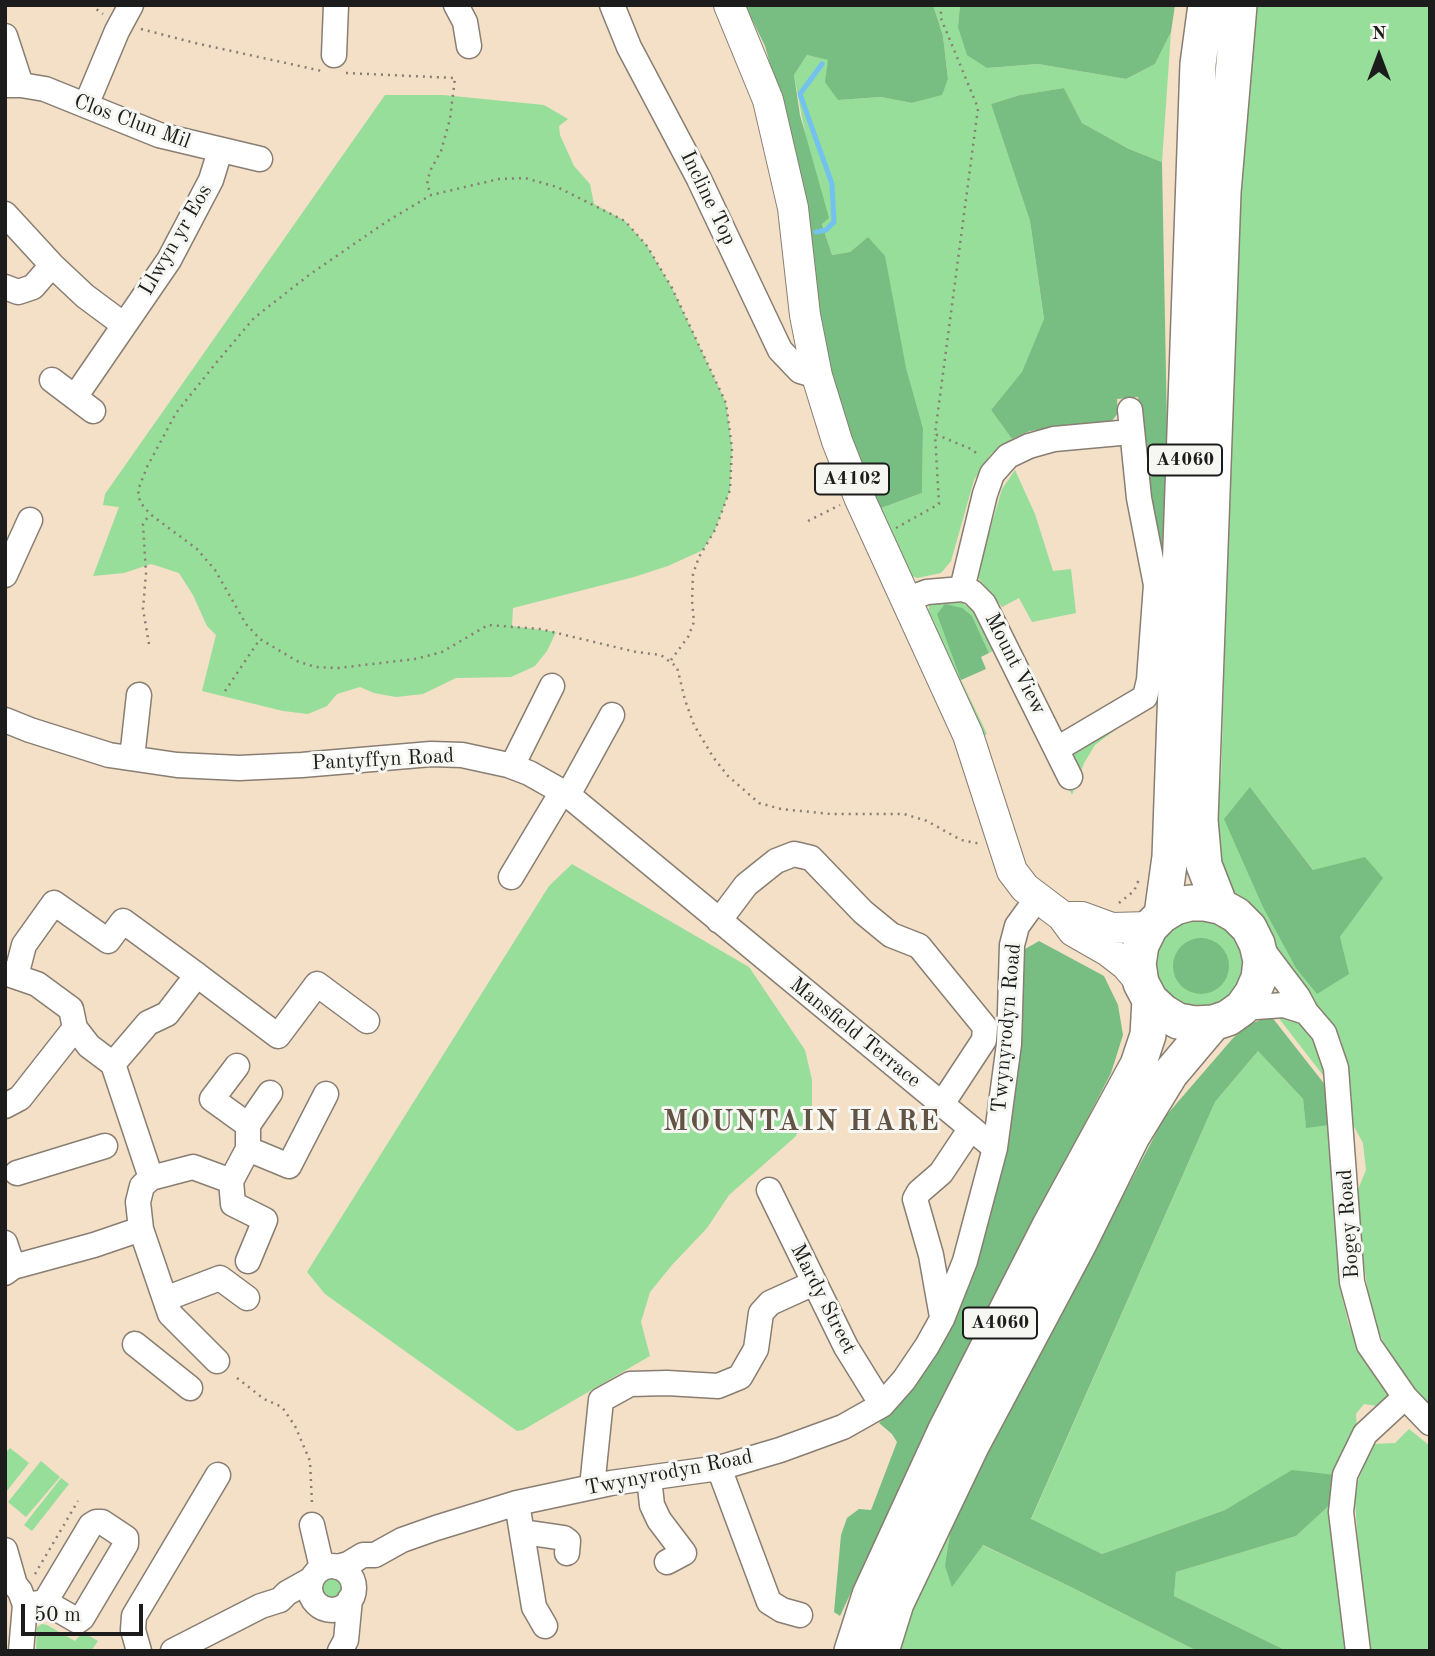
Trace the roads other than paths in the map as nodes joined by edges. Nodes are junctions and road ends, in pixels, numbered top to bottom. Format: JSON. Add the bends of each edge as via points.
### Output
{"nodes":[{"id":1,"x":337,"y":5,"type":"edge"},
{"id":2,"x":612,"y":5,"type":"edge"},
{"id":3,"x":729,"y":5,"type":"edge"},
{"id":4,"x":1206,"y":5,"type":"edge"},
{"id":5,"x":1239,"y":5,"type":"edge"},
{"id":6,"x":448,"y":6,"type":"edge"},
{"id":7,"x":126,"y":15,"type":"edge"},
{"id":8,"x":5,"y":36,"type":"edge"},
{"id":9,"x":469,"y":46,"type":"dead end"},
{"id":10,"x":333,"y":66,"type":"road end"},
{"id":11,"x":13,"y":85,"type":"edge"},
{"id":12,"x":86,"y":105,"type":"junction"},
{"id":13,"x":220,"y":151,"type":"junction"},
{"id":14,"x":260,"y":159,"type":"dead end"},
{"id":15,"x":5,"y":214,"type":"edge"},
{"id":16,"x":52,"y":265,"type":"junction"},
{"id":17,"x":5,"y":287,"type":"edge"},
{"id":18,"x":124,"y":326,"type":"junction"},
{"id":19,"x":817,"y":376,"type":"junction"},
{"id":20,"x":52,"y":380,"type":"dead end"},
{"id":21,"x":30,"y":520,"type":"dead end"},
{"id":22,"x":5,"y":575,"type":"edge"},
{"id":23,"x":962,"y":589,"type":"junction"},
{"id":24,"x":908,"y":599,"type":"junction"},
{"id":25,"x":552,"y":686,"type":"dead end"},
{"id":26,"x":139,"y":695,"type":"dead end"},
{"id":27,"x":611,"y":715,"type":"dead end"},
{"id":28,"x":5,"y":720,"type":"edge"},
{"id":29,"x":1057,"y":749,"type":"junction"},
{"id":30,"x":132,"y":758,"type":"junction"},
{"id":31,"x":512,"y":766,"type":"junction"},
{"id":32,"x":1070,"y":777,"type":"dead end"},
{"id":33,"x":565,"y":793,"type":"junction"},
{"id":34,"x":511,"y":877,"type":"dead end"},
{"id":35,"x":1038,"y":897,"type":"junction"},
{"id":36,"x":1220,"y":906,"type":"junction"},
{"id":37,"x":1062,"y":916,"type":"junction"},
{"id":38,"x":719,"y":921,"type":"junction"},
{"id":39,"x":1156,"y":921,"type":"junction"},
{"id":40,"x":1258,"y":944,"type":"junction"},
{"id":41,"x":747,"y":945,"type":"joint"},
{"id":42,"x":11,"y":974,"type":"edge"},
{"id":43,"x":211,"y":979,"type":"junction"},
{"id":44,"x":1146,"y":992,"type":"junction"},
{"id":45,"x":1306,"y":1012,"type":"junction"},
{"id":46,"x":1227,"y":1016,"type":"junction"},
{"id":47,"x":367,"y":1021,"type":"dead end"},
{"id":48,"x":75,"y":1028,"type":"junction"},
{"id":49,"x":113,"y":1064,"type":"junction"},
{"id":50,"x":237,"y":1066,"type":"dead end"},
{"id":51,"x":270,"y":1093,"type":"dead end"},
{"id":52,"x":326,"y":1094,"type":"dead end"},
{"id":53,"x":942,"y":1104,"type":"junction"},
{"id":54,"x":5,"y":1106,"type":"edge"},
{"id":55,"x":971,"y":1128,"type":"junction"},
{"id":56,"x":248,"y":1137,"type":"junction"},
{"id":57,"x":121,"y":1141,"type":"junction"},
{"id":58,"x":995,"y":1147,"type":"junction"},
{"id":59,"x":17,"y":1173,"type":"dead end"},
{"id":60,"x":150,"y":1178,"type":"junction"},
{"id":61,"x":231,"y":1181,"type":"junction"},
{"id":62,"x":769,"y":1191,"type":"dead end"},
{"id":63,"x":141,"y":1229,"type":"junction"},
{"id":64,"x":5,"y":1243,"type":"edge"},
{"id":65,"x":248,"y":1261,"type":"dead end"},
{"id":66,"x":9,"y":1270,"type":"edge"},
{"id":67,"x":814,"y":1283,"type":"junction"},
{"id":68,"x":247,"y":1298,"type":"dead end"},
{"id":69,"x":165,"y":1299,"type":"junction"},
{"id":70,"x":942,"y":1319,"type":"junction"},
{"id":71,"x":135,"y":1343,"type":"dead end"},
{"id":72,"x":1405,"y":1397,"type":"junction"},
{"id":73,"x":882,"y":1405,"type":"junction"},
{"id":74,"x":1430,"y":1423,"type":"edge"},
{"id":75,"x":719,"y":1468,"type":"junction"},
{"id":76,"x":218,"y":1475,"type":"dead end"},
{"id":77,"x":649,"y":1478,"type":"junction"},
{"id":78,"x":592,"y":1487,"type":"junction"},
{"id":79,"x":517,"y":1503,"type":"junction"},
{"id":80,"x":312,"y":1525,"type":"road end"},
{"id":81,"x":523,"y":1532,"type":"junction"},
{"id":82,"x":5,"y":1550,"type":"edge"},
{"id":83,"x":567,"y":1553,"type":"dead end"},
{"id":84,"x":375,"y":1555,"type":"junction"},
{"id":85,"x":667,"y":1562,"type":"dead end"},
{"id":86,"x":324,"y":1571,"type":"junction"},
{"id":87,"x":25,"y":1590,"type":"edge"},
{"id":88,"x":352,"y":1594,"type":"junction"},
{"id":89,"x":280,"y":1600,"type":"junction"},
{"id":90,"x":322,"y":1607,"type":"junction"},
{"id":91,"x":800,"y":1615,"type":"dead end"},
{"id":92,"x":545,"y":1626,"type":"dead end"},
{"id":93,"x":340,"y":1650,"type":"edge"},
{"id":94,"x":21,"y":1651,"type":"edge"},
{"id":95,"x":139,"y":1651,"type":"edge"},
{"id":96,"x":173,"y":1651,"type":"edge"},
{"id":97,"x":852,"y":1651,"type":"edge"},
{"id":98,"x":881,"y":1651,"type":"edge"},
{"id":99,"x":1358,"y":1651,"type":"edge"}],
"edges":[{"from":1,"to":10,"type":"street"},
{"from":2,"to":19,"type":"street","name":"Incline Top","via":[[780,350],[800,371]]},
{"from":3,"to":19,"type":"main road","number":"A4102","via":[[768,100],[793,208]]},
{"from":4,"to":39,"type":"highway","number":"A4060","via":[[1198,64],[1170,857]]},
{"from":5,"to":36,"type":"highway","number":"A4060","via":[[1223,192],[1200,820],[1204,865]]},
{"from":6,"to":9,"type":"street","via":[[465,22]]},
{"from":7,"to":12,"type":"street"},
{"from":8,"to":11,"type":"street"},
{"from":11,"to":12,"type":"street","name":"Clos Clun Mil","via":[[45,89]]},
{"from":12,"to":13,"type":"street","name":"Clos Clun Mil","via":[[159,135]]},
{"from":13,"to":14,"type":"street","name":"Clos Clun Mil"},
{"from":13,"to":18,"type":"street","name":"Llwyn yr Eos","via":[[211,180],[169,260]]},
{"from":15,"to":16,"type":"street"},
{"from":16,"to":17,"type":"street","via":[[33,287],[18,292]]},
{"from":16,"to":18,"type":"street"},
{"from":18,"to":20,"type":"street","name":"Llwyn yr Eos","via":[[84,404]]},
{"from":19,"to":24,"type":"main road","number":"A4102","via":[[859,497]]},
{"from":21,"to":22,"type":"street"},
{"from":23,"to":24,"type":"street"},
{"from":23,"to":29,"type":"street","name":"Mount View","via":[[984,604]]},
{"from":23,"to":29,"type":"street","via":[[985,494],[992,474],[1008,456],[1029,446],[1131,421],[1139,498],[1156,584],[1145,697]]},
{"from":24,"to":35,"type":"main road","number":"A4102","via":[[968,735],[1012,870]]},
{"from":25,"to":31,"type":"street"},
{"from":26,"to":30,"type":"street"},
{"from":27,"to":33,"type":"street"},
{"from":28,"to":30,"type":"street","name":"Pantyffyn Road","via":[[109,755]]},
{"from":29,"to":32,"type":"street","name":"Mount View"},
{"from":30,"to":31,"type":"street","name":"Pantyffyn Road","via":[[239,768],[432,754]]},
{"from":31,"to":33,"type":"street","name":"Pantyffyn Road"},
{"from":33,"to":34,"type":"street"},
{"from":33,"to":38,"type":"street","name":"Pantyffyn Road"},
{"from":35,"to":37,"type":"main road","number":"A4102"},
{"from":35,"to":58,"type":"street","name":"Twynyrodyn Road","via":[[1017,926],[1012,945],[1009,1044]]},
{"from":36,"to":39,"type":"highway","via":[[1190,903]]},
{"from":36,"to":40,"type":"highway","via":[[1236,915]]},
{"from":37,"to":39,"type":"main road","number":"A4102","via":[[1082,917],[1112,928]]},
{"from":37,"to":44,"type":"main road","number":"A4102","via":[[1073,931],[1117,958]]},
{"from":38,"to":41,"type":"street","name":"Pantyffyn Road"},
{"from":38,"to":53,"type":"street","via":[[746,885],[776,861],[794,854],[811,858],[891,935],[919,946],[985,1027],[984,1040]]},
{"from":39,"to":44,"type":"highway","via":[[1141,945],[1138,964]]},
{"from":40,"to":45,"type":"street","name":"Bogey Road"},
{"from":40,"to":46,"type":"highway","via":[[1259,978],[1252,994]]},
{"from":41,"to":53,"type":"street","name":"Mansfield Terrace"},
{"from":42,"to":43,"type":"street","via":[[24,945],[54,903],[107,942],[123,921]]},
{"from":42,"to":48,"type":"street","via":[[37,984],[71,1009]]},
{"from":43,"to":47,"type":"street","via":[[278,1036],[317,984]]},
{"from":43,"to":49,"type":"street","via":[[167,1014],[148,1023]]},
{"from":44,"to":46,"type":"highway","via":[[1178,1021],[1195,1024]]},
{"from":44,"to":97,"type":"highway","number":"A4060","via":[[1148,1035],[1138,1065],[945,1432],[870,1595]]},
{"from":45,"to":46,"type":"street","via":[[1284,1005]]},
{"from":45,"to":72,"type":"street","name":"Bogey Road","via":[[1324,1032],[1336,1068],[1352,1282],[1369,1345]]},
{"from":46,"to":98,"type":"highway","number":"A4060","via":[[1170,1074],[1132,1136],[972,1444],[896,1603]]},
{"from":48,"to":49,"type":"street"},
{"from":48,"to":54,"type":"street","via":[[20,1098]]},
{"from":49,"to":57,"type":"street"},
{"from":50,"to":56,"type":"street","via":[[212,1099]]},
{"from":51,"to":56,"type":"street"},
{"from":52,"to":56,"type":"street","via":[[289,1166]]},
{"from":53,"to":55,"type":"street","name":"Mansfield Terrace"},
{"from":55,"to":58,"type":"street","name":"Mansfield Terrace"},
{"from":55,"to":70,"type":"street","via":[[941,1172],[915,1199]]},
{"from":56,"to":61,"type":"street"},
{"from":57,"to":59,"type":"street"},
{"from":57,"to":60,"type":"street"},
{"from":58,"to":70,"type":"street","name":"Twynyrodyn Road","via":[[965,1261]]},
{"from":60,"to":61,"type":"street","via":[[193,1167]]},
{"from":60,"to":63,"type":"street","via":[[142,1186],[138,1202]]},
{"from":61,"to":65,"type":"street","via":[[233,1204],[265,1220]]},
{"from":62,"to":67,"type":"street","name":"Mardy Street"},
{"from":63,"to":66,"type":"street"},
{"from":63,"to":69,"type":"street"},
{"from":64,"to":66,"type":"street"},
{"from":67,"to":73,"type":"street","name":"Mardy Street"},
{"from":67,"to":78,"type":"street","via":[[770,1303],[761,1312],[756,1349],[740,1377],[718,1386],[630,1384],[601,1400]]},
{"from":68,"to":69,"type":"street","via":[[220,1278]]},
{"from":69,"to":71,"type":"street","via":[[195,1367]]},
{"from":70,"to":73,"type":"street","name":"Twynyrodyn Road","via":[[912,1369]]},
{"from":72,"to":74,"type":"street","name":"Bogey Road"},
{"from":72,"to":99,"type":"street","via":[[1365,1434],[1345,1475],[1341,1512]]},
{"from":73,"to":75,"type":"street","name":"Twynyrodyn Road","via":[[843,1427]]},
{"from":75,"to":77,"type":"street","name":"Twynyrodyn Road"},
{"from":75,"to":91,"type":"street","via":[[769,1602]]},
{"from":76,"to":95,"type":"street","via":[[134,1616]]},
{"from":77,"to":78,"type":"street","name":"Twynyrodyn Road"},
{"from":77,"to":85,"type":"street","via":[[652,1505],[684,1553]]},
{"from":78,"to":79,"type":"street","name":"Twynyrodyn Road"},
{"from":79,"to":81,"type":"street"},
{"from":79,"to":84,"type":"street","name":"Twynyrodyn Road","via":[[402,1540]]},
{"from":80,"to":86,"type":"street"},
{"from":81,"to":83,"type":"street","via":[[564,1538]]},
{"from":81,"to":92,"type":"street","via":[[534,1607]]},
{"from":82,"to":87,"type":"street"},
{"from":84,"to":86,"type":"street","name":"Twynyrodyn Road","via":[[363,1555]]},
{"from":84,"to":88,"type":"street","via":[[374,1566]]},
{"from":86,"to":88,"type":"street","via":[[349,1576]]},
{"from":86,"to":89,"type":"street","name":"Twynyrodyn Road"},
{"from":86,"to":90,"type":"street","via":[[310,1594]]},
{"from":87,"to":94,"type":"street"},
{"from":88,"to":90,"type":"street","via":[[341,1608]]},
{"from":88,"to":93,"type":"street","via":[[346,1640]]},
{"from":89,"to":90,"type":"street"},
{"from":89,"to":96,"type":"street","name":"Twynyrodyn Road"},
{"from":90,"to":93,"type":"street","via":[[330,1616],[333,1639]]}]}
